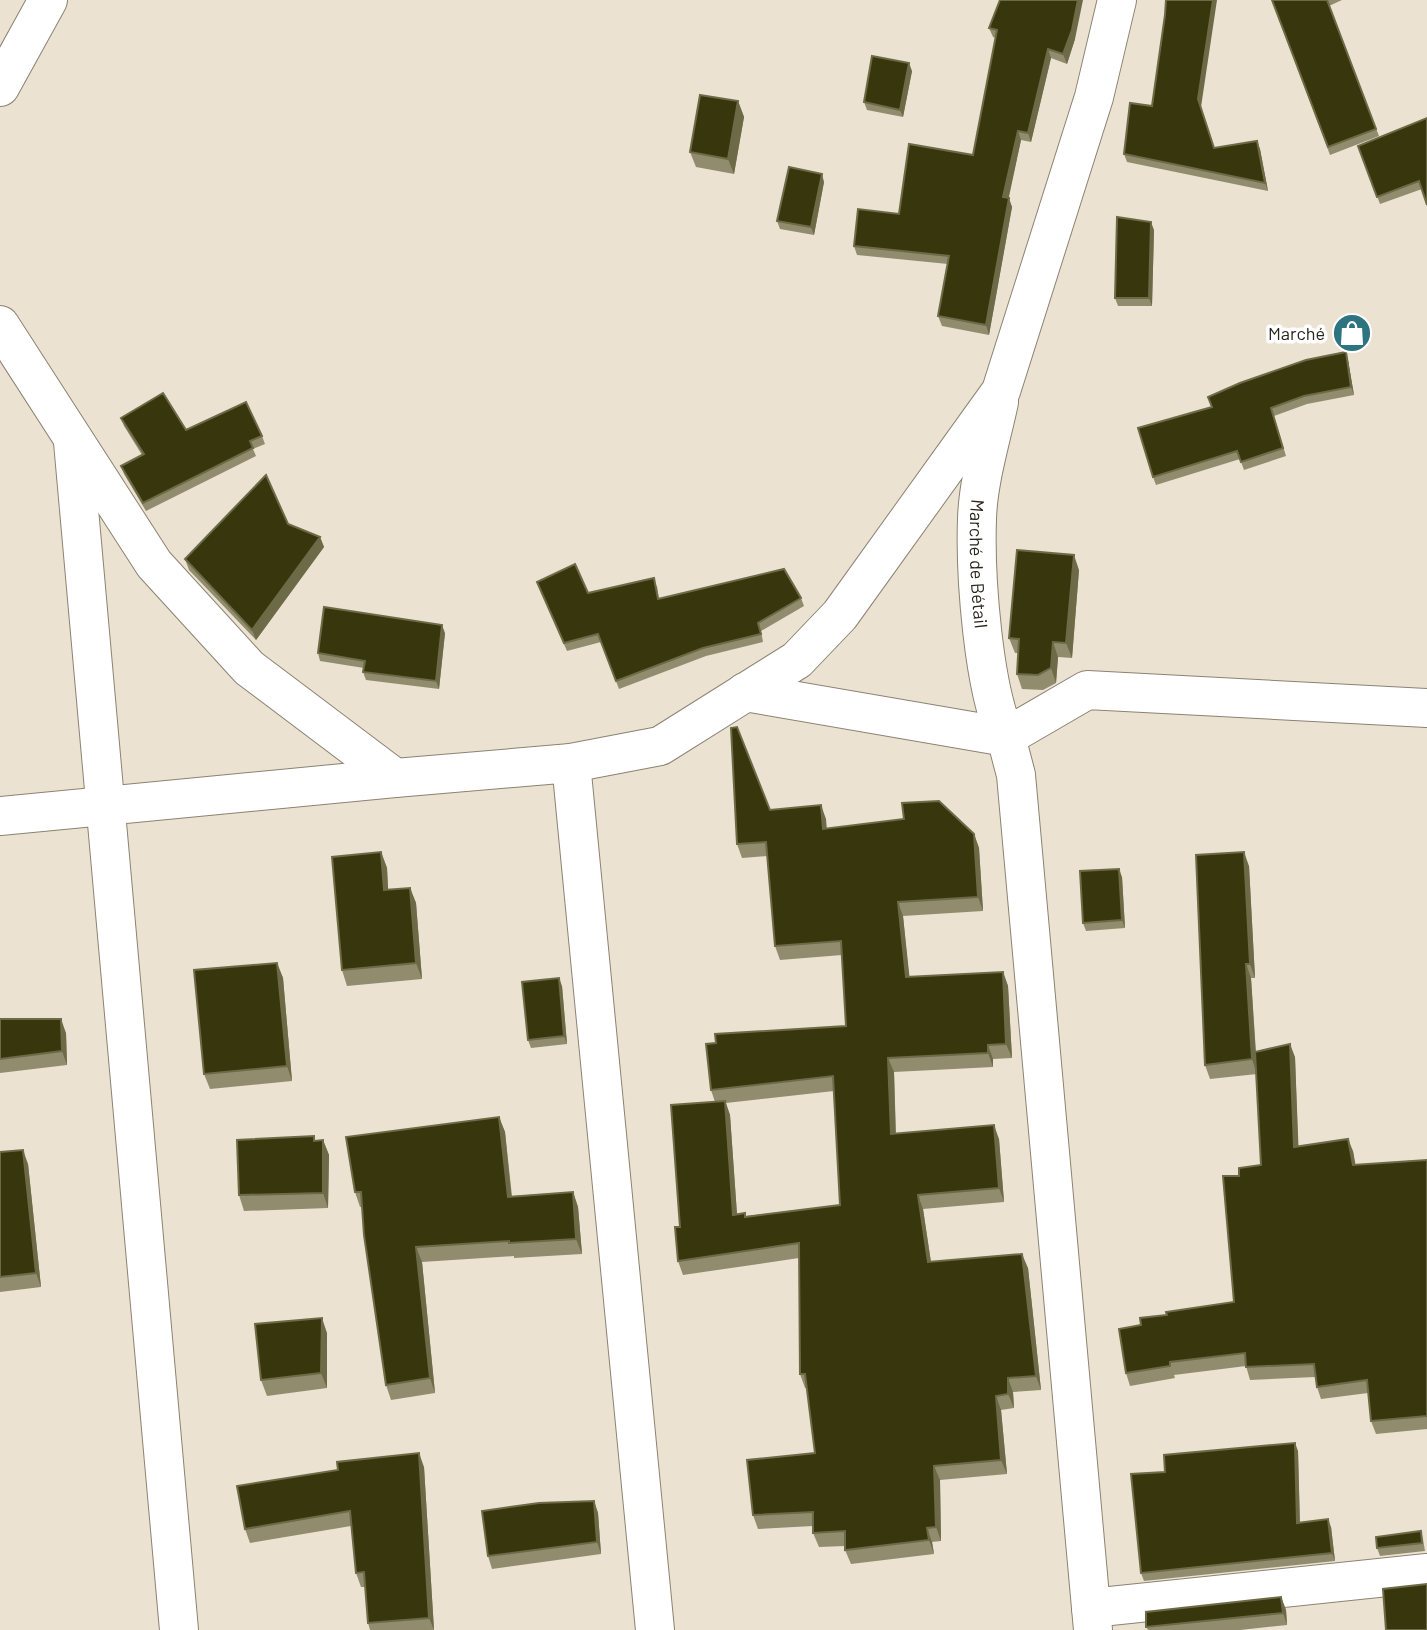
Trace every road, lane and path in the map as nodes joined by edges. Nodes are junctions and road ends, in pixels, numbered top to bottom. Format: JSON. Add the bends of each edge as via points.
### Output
{"nodes":[{"id":1,"x":47,"y":0,"type":"edge"},
{"id":2,"x":1117,"y":0,"type":"edge"},
{"id":3,"x":0,"y":87,"type":"edge"},
{"id":4,"x":0,"y":325,"type":"edge"},
{"id":5,"x":1001,"y":391,"type":"junction"},
{"id":6,"x":72,"y":437,"type":"junction"},
{"id":7,"x":745,"y":692,"type":"junction"},
{"id":8,"x":1427,"y":708,"type":"edge"},
{"id":9,"x":1006,"y":737,"type":"junction"},
{"id":10,"x":571,"y":763,"type":"junction"},
{"id":11,"x":395,"y":778,"type":"junction"},
{"id":12,"x":105,"y":808,"type":"junction"},
{"id":13,"x":0,"y":816,"type":"edge"},
{"id":14,"x":1427,"y":1573,"type":"edge"},
{"id":15,"x":1092,"y":1619,"type":"edge"},
{"id":16,"x":179,"y":1630,"type":"edge"},
{"id":17,"x":655,"y":1630,"type":"edge"}],
"edges":[{"from":1,"to":3,"type":"street"},
{"from":2,"to":5,"type":"street","via":[[1094,97]]},
{"from":4,"to":6,"type":"street"},
{"from":5,"to":7,"type":"street","via":[[840,615],[797,660]]},
{"from":5,"to":9,"type":"street","name":"Marché de Bétail","via":[[977,518],[983,632],[996,716]]},
{"from":6,"to":11,"type":"street","via":[[154,564],[249,667]]},
{"from":6,"to":12,"type":"street"},
{"from":7,"to":9,"type":"street"},
{"from":7,"to":10,"type":"street","via":[[660,747]]},
{"from":8,"to":9,"type":"street","via":[[1087,690]]},
{"from":9,"to":15,"type":"street","name":"Marché de Bétail","via":[[1016,775]]},
{"from":10,"to":11,"type":"street"},
{"from":10,"to":17,"type":"street"},
{"from":11,"to":12,"type":"street"},
{"from":12,"to":13,"type":"street"},
{"from":12,"to":16,"type":"street"},
{"from":14,"to":15,"type":"street"}]}
